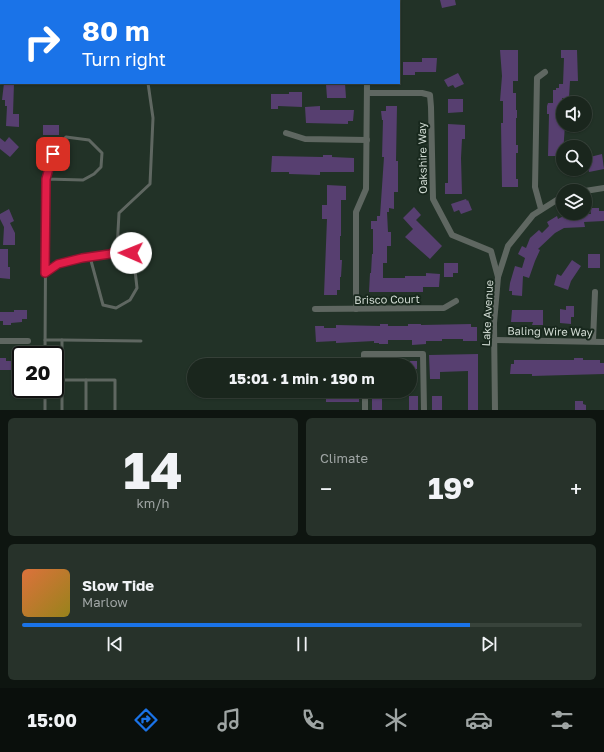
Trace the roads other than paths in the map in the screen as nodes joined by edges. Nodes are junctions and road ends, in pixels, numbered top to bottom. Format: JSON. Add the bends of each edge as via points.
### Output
{"nodes":[{"id":1,"x":545,"y":72,"type":"dead end"},
{"id":2,"x":148,"y":84,"type":"edge"},
{"id":3,"x":367,"y":84,"type":"edge"},
{"id":4,"x":367,"y":93,"type":"junction"},
{"id":5,"x":286,"y":134,"type":"dead end"},
{"id":6,"x":367,"y":140,"type":"junction"},
{"id":7,"x":46,"y":179,"type":"junction"},
{"id":8,"x":604,"y":188,"type":"edge"},
{"id":9,"x":592,"y":190,"type":"edge"},
{"id":10,"x":556,"y":200,"type":"edge"},
{"id":11,"x":541,"y":209,"type":"junction"},
{"id":12,"x":117,"y":250,"type":"junction"},
{"id":13,"x":90,"y":257,"type":"junction"},
{"id":14,"x":45,"y":273,"type":"junction"},
{"id":15,"x":498,"y":277,"type":"junction"},
{"id":16,"x":595,"y":292,"type":"dead end"},
{"id":17,"x":456,"y":301,"type":"dead end"},
{"id":18,"x":315,"y":309,"type":"dead end"},
{"id":19,"x":356,"y":309,"type":"junction"},
{"id":20,"x":45,"y":340,"type":"junction"},
{"id":21,"x":62,"y":340,"type":"junction"},
{"id":22,"x":495,"y":340,"type":"junction"},
{"id":23,"x":0,"y":341,"type":"edge"},
{"id":24,"x":28,"y":341,"type":"dead end"},
{"id":25,"x":141,"y":341,"type":"dead end"},
{"id":26,"x":593,"y":341,"type":"junction"},
{"id":27,"x":604,"y":342,"type":"edge"},
{"id":28,"x":45,"y":346,"type":"edge"},
{"id":29,"x":62,"y":346,"type":"edge"},
{"id":30,"x":364,"y":358,"type":"edge"},
{"id":31,"x":64,"y":380,"type":"edge"},
{"id":32,"x":86,"y":380,"type":"junction"},
{"id":33,"x":45,"y":398,"type":"edge"},
{"id":34,"x":62,"y":398,"type":"edge"},
{"id":35,"x":365,"y":398,"type":"edge"},
{"id":36,"x":45,"y":410,"type":"edge"},
{"id":37,"x":62,"y":410,"type":"edge"},
{"id":38,"x":86,"y":410,"type":"edge"},
{"id":39,"x":115,"y":410,"type":"edge"},
{"id":40,"x":365,"y":410,"type":"edge"},
{"id":41,"x":424,"y":410,"type":"edge"},
{"id":42,"x":494,"y":410,"type":"edge"}],
"edges":[{"from":1,"to":11,"type":"street","via":[[537,78],[535,188]]},
{"from":2,"to":12,"type":"lane","via":[[154,118],[150,184],[119,213]]},
{"from":3,"to":4,"type":"street"},
{"from":4,"to":6,"type":"street"},
{"from":4,"to":15,"type":"street","name":"Oakshire Way","via":[[430,95],[433,199],[452,235],[491,251]]},
{"from":5,"to":6,"type":"street","via":[[305,139]]},
{"from":6,"to":19,"type":"street","via":[[366,188],[356,212]]},
{"from":7,"to":7,"type":"lane","via":[[53,154],[66,137],[89,140],[102,153],[101,167],[84,180]]},
{"from":7,"to":14,"type":"lane"},
{"from":8,"to":9,"type":"street"},
{"from":10,"to":11,"type":"street","name":"Lake Avenue"},
{"from":11,"to":15,"type":"street","name":"Lake Avenue","via":[[508,246]]},
{"from":12,"to":13,"type":"lane","via":[[110,254]]},
{"from":12,"to":13,"type":"lane","via":[[131,253],[137,288],[130,300],[116,308],[103,305]]},
{"from":13,"to":14,"type":"lane","via":[[58,264]]},
{"from":14,"to":20,"type":"lane"},
{"from":15,"to":22,"type":"street","name":"Lake Avenue"},
{"from":16,"to":26,"type":"street"},
{"from":17,"to":19,"type":"street","name":"Brisco Court","via":[[444,308]]},
{"from":18,"to":19,"type":"street","name":"Brisco Court"},
{"from":20,"to":21,"type":"lane"},
{"from":20,"to":28,"type":"lane"},
{"from":21,"to":25,"type":"lane"},
{"from":21,"to":29,"type":"lane"},
{"from":22,"to":26,"type":"street","name":"Baling Wire Way"},
{"from":22,"to":42,"type":"street","name":"Lake Avenue"},
{"from":23,"to":24,"type":"street"},
{"from":26,"to":27,"type":"street","name":"Baling Wire Way"},
{"from":30,"to":41,"type":"street","via":[[364,354],[423,354]]},
{"from":31,"to":32,"type":"lane"},
{"from":32,"to":38,"type":"lane"},
{"from":32,"to":39,"type":"lane","via":[[115,380]]},
{"from":33,"to":36,"type":"lane"},
{"from":34,"to":37,"type":"lane"},
{"from":35,"to":40,"type":"street"}]}
